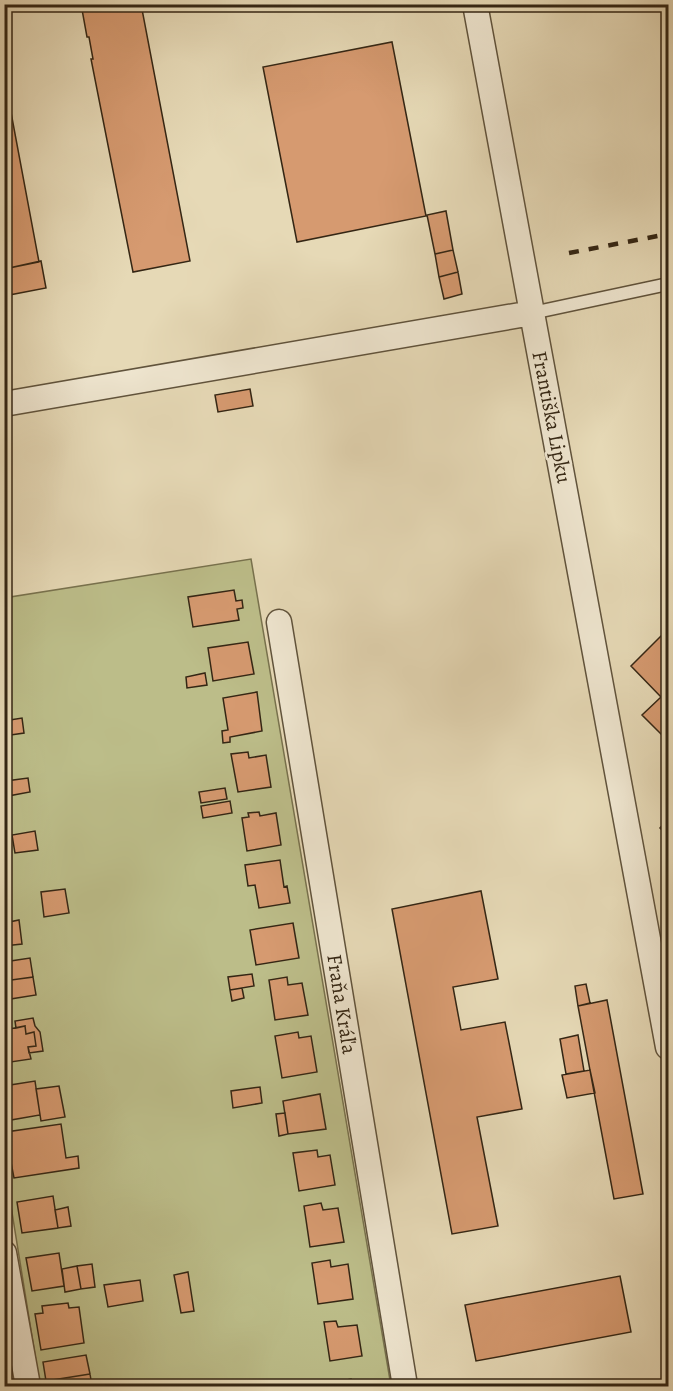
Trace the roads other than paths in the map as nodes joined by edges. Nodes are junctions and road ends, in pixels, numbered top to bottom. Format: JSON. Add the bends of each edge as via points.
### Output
{"nodes":[{"id":1,"x":475,"y":4,"type":"edge"},
{"id":2,"x":669,"y":284,"type":"edge"},
{"id":3,"x":532,"y":313,"type":"junction"},
{"id":4,"x":4,"y":404,"type":"edge"},
{"id":5,"x":279,"y":622,"type":"dead end"},
{"id":6,"x":669,"y":1047,"type":"edge"},
{"id":7,"x":4,"y":1253,"type":"edge"},
{"id":8,"x":28,"y":1386,"type":"edge"},
{"id":9,"x":405,"y":1386,"type":"edge"}],
"edges":[{"from":1,"to":3,"type":"street","name":"Františka Lipku"},
{"from":2,"to":3,"type":"lane"},
{"from":3,"to":4,"type":"street"},
{"from":3,"to":6,"type":"street","name":"Františka Lipku"},
{"from":5,"to":9,"type":"street","name":"Fraňa Kráľa"},
{"from":7,"to":8,"type":"street"}]}
